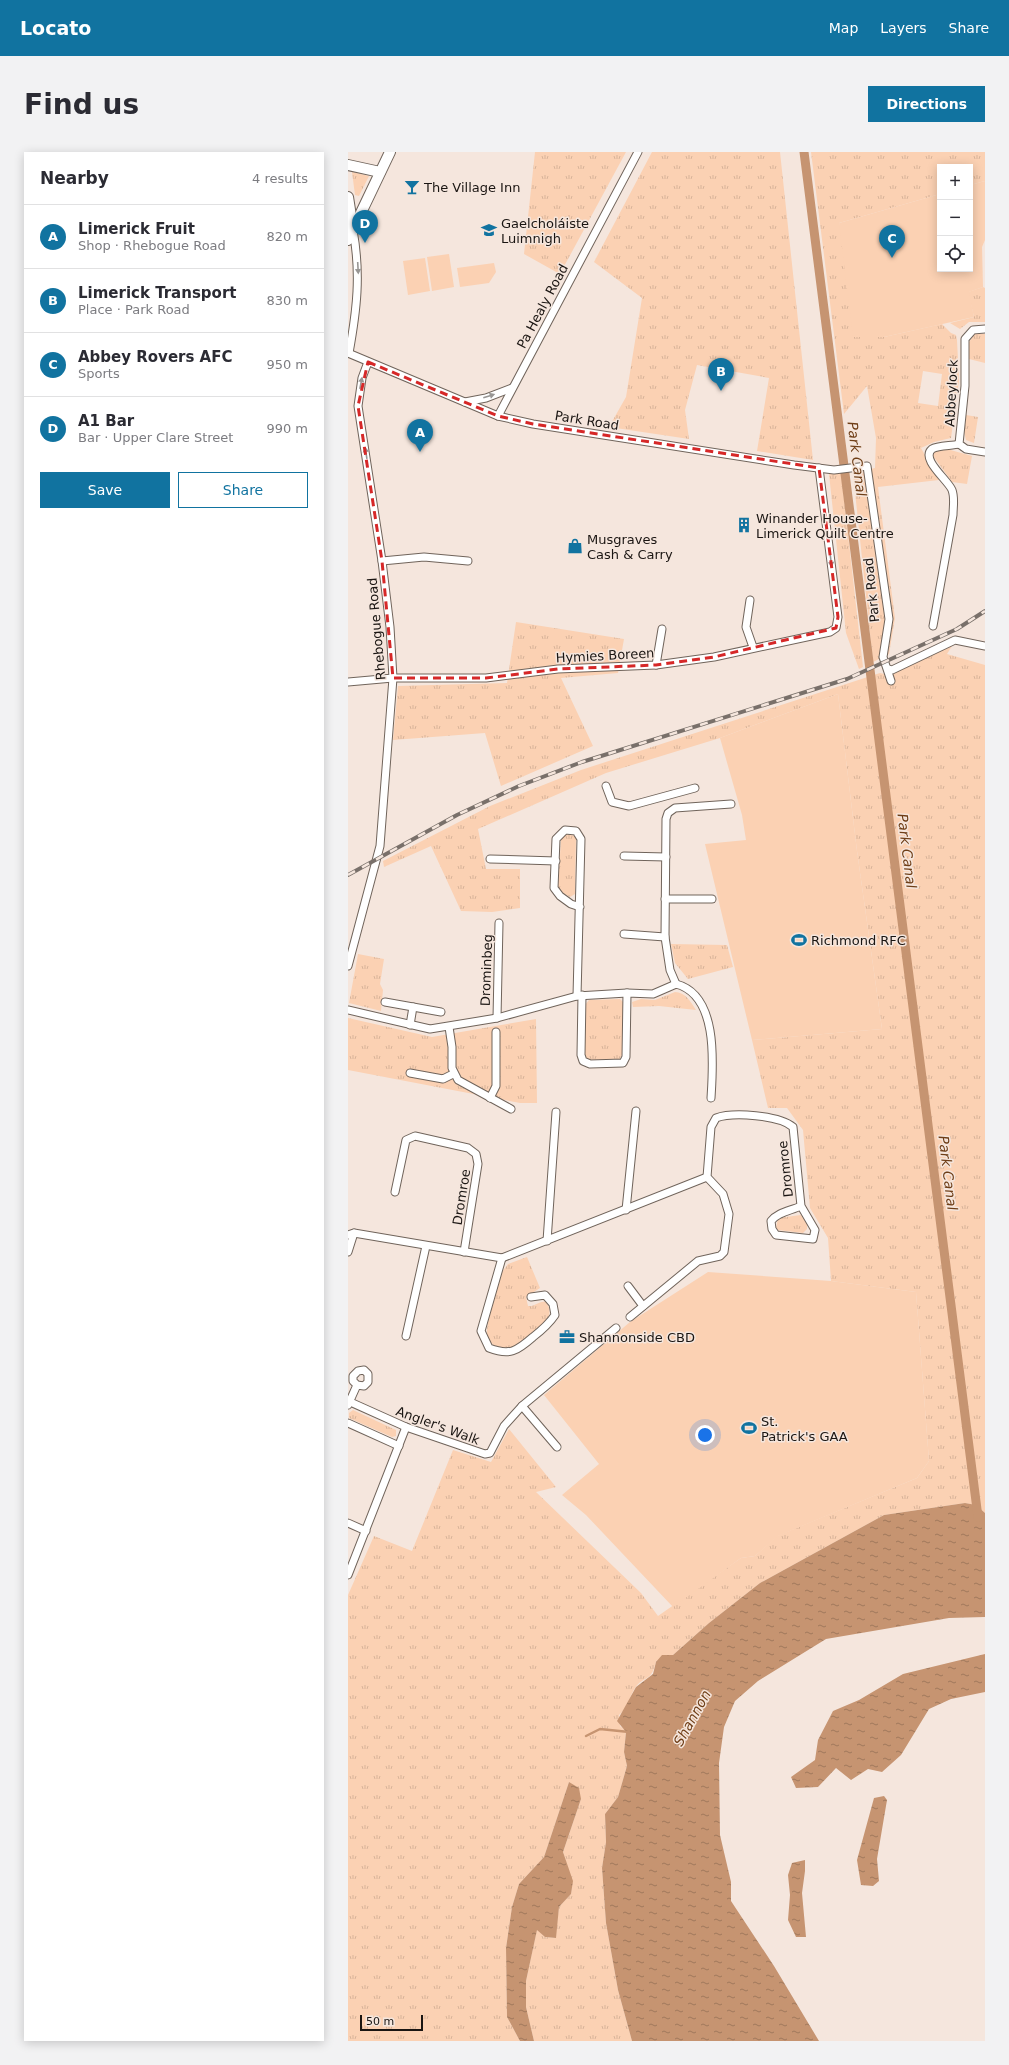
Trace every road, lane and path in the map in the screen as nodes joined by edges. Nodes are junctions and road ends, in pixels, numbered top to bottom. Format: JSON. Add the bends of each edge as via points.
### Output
{"nodes":[{"id":1,"x":390,"y":152,"type":"edge"},
{"id":2,"x":638,"y":152,"type":"edge"},
{"id":3,"x":348,"y":165,"type":"edge"},
{"id":4,"x":380,"y":172,"type":"junction"},
{"id":5,"x":348,"y":197,"type":"edge"},
{"id":6,"x":353,"y":229,"type":"junction"},
{"id":7,"x":348,"y":240,"type":"edge"},
{"id":8,"x":985,"y":329,"type":"edge"},
{"id":9,"x":349,"y":353,"type":"edge"},
{"id":10,"x":368,"y":362,"type":"junction"},
{"id":11,"x":512,"y":388,"type":"junction"},
{"id":12,"x":465,"y":402,"type":"junction"},
{"id":13,"x":498,"y":416,"type":"junction"},
{"id":14,"x":959,"y":444,"type":"junction"},
{"id":15,"x":985,"y":452,"type":"edge"},
{"id":16,"x":819,"y":468,"type":"junction"},
{"id":17,"x":382,"y":561,"type":"junction"},
{"id":18,"x":468,"y":561,"type":"dead end"},
{"id":19,"x":750,"y":600,"type":"dead end"},
{"id":20,"x":934,"y":626,"type":"dead end"},
{"id":21,"x":662,"y":629,"type":"dead end"},
{"id":22,"x":985,"y":646,"type":"edge"},
{"id":23,"x":753,"y":647,"type":"junction"},
{"id":24,"x":656,"y":665,"type":"junction"},
{"id":25,"x":888,"y":669,"type":"junction"},
{"id":26,"x":393,"y":678,"type":"junction"},
{"id":27,"x":891,"y":681,"type":"dead end"},
{"id":28,"x":348,"y":682,"type":"edge"},
{"id":29,"x":606,"y":786,"type":"dead end"},
{"id":30,"x":694,"y":788,"type":"dead end"},
{"id":31,"x":671,"y":794,"type":"junction"},
{"id":32,"x":731,"y":804,"type":"dead end"},
{"id":33,"x":675,"y":808,"type":"junction"},
{"id":34,"x":624,"y":856,"type":"dead end"},
{"id":35,"x":666,"y":857,"type":"junction"},
{"id":36,"x":490,"y":859,"type":"dead end"},
{"id":37,"x":556,"y":861,"type":"junction"},
{"id":38,"x":665,"y":899,"type":"junction"},
{"id":39,"x":712,"y":900,"type":"dead end"},
{"id":40,"x":580,"y":906,"type":"junction"},
{"id":41,"x":500,"y":923,"type":"dead end"},
{"id":42,"x":624,"y":934,"type":"dead end"},
{"id":43,"x":665,"y":937,"type":"junction"},
{"id":44,"x":348,"y":966,"type":"edge"},
{"id":45,"x":676,"y":984,"type":"junction"},
{"id":46,"x":627,"y":993,"type":"junction"},
{"id":47,"x":579,"y":996,"type":"junction"},
{"id":48,"x":385,"y":1002,"type":"dead end"},
{"id":49,"x":413,"y":1007,"type":"junction"},
{"id":50,"x":348,"y":1010,"type":"edge"},
{"id":51,"x":441,"y":1012,"type":"dead end"},
{"id":52,"x":497,"y":1018,"type":"junction"},
{"id":53,"x":410,"y":1025,"type":"junction"},
{"id":54,"x":449,"y":1027,"type":"junction"},
{"id":55,"x":496,"y":1032,"type":"dead end"},
{"id":56,"x":410,"y":1073,"type":"dead end"},
{"id":57,"x":454,"y":1074,"type":"junction"},
{"id":58,"x":490,"y":1098,"type":"junction"},
{"id":59,"x":711,"y":1098,"type":"dead end"},
{"id":60,"x":511,"y":1109,"type":"dead end"},
{"id":61,"x":636,"y":1111,"type":"dead end"},
{"id":62,"x":556,"y":1112,"type":"dead end"},
{"id":63,"x":707,"y":1177,"type":"junction"},
{"id":64,"x":394,"y":1192,"type":"dead end"},
{"id":65,"x":801,"y":1206,"type":"junction"},
{"id":66,"x":626,"y":1210,"type":"junction"},
{"id":67,"x":351,"y":1234,"type":"edge"},
{"id":68,"x":547,"y":1241,"type":"junction"},
{"id":69,"x":426,"y":1246,"type":"junction"},
{"id":70,"x":348,"y":1252,"type":"edge"},
{"id":71,"x":464,"y":1252,"type":"junction"},
{"id":72,"x":502,"y":1258,"type":"junction"},
{"id":73,"x":628,"y":1286,"type":"dead end"},
{"id":74,"x":531,"y":1297,"type":"dead end"},
{"id":75,"x":643,"y":1306,"type":"junction"},
{"id":76,"x":630,"y":1317,"type":"dead end"},
{"id":77,"x":616,"y":1328,"type":"dead end"},
{"id":78,"x":406,"y":1336,"type":"dead end"},
{"id":79,"x":357,"y":1385,"type":"dead end"},
{"id":80,"x":348,"y":1403,"type":"edge"},
{"id":81,"x":522,"y":1406,"type":"junction"},
{"id":82,"x":348,"y":1423,"type":"edge"},
{"id":83,"x":406,"y":1427,"type":"junction"},
{"id":84,"x":399,"y":1446,"type":"junction"},
{"id":85,"x":557,"y":1447,"type":"dead end"},
{"id":86,"x":348,"y":1523,"type":"edge"},
{"id":87,"x":366,"y":1530,"type":"junction"},
{"id":88,"x":348,"y":1575,"type":"edge"}],
"edges":[{"from":1,"to":4,"type":"main road"},
{"from":2,"to":11,"type":"street","name":"Pa Healy Road"},
{"from":3,"to":4,"type":"main road"},
{"from":4,"to":6,"type":"main road"},
{"from":5,"to":6,"type":"main road"},
{"from":6,"to":7,"type":"main road"},
{"from":6,"to":9,"type":"street","one_way":true,"via":[[359,278]]},
{"from":8,"to":14,"type":"street","name":"Abbeylock","via":[[974,330],[965,339],[966,386]]},
{"from":9,"to":10,"type":"street","name":"Park Road"},
{"from":10,"to":12,"type":"street","name":"Park Road"},
{"from":17,"to":10,"type":"street","name":"Rhebogue Road","one_way":true,"via":[[358,406],[362,378]]},
{"from":12,"to":11,"type":"street","one_way":true,"via":[[486,398]]},
{"from":11,"to":13,"type":"street","name":"Pa Healy Road"},
{"from":12,"to":13,"type":"street","name":"Park Road"},
{"from":13,"to":16,"type":"street","name":"Park Road","via":[[533,424]]},
{"from":14,"to":15,"type":"street","name":"Abbeylock","via":[[966,449]]},
{"from":14,"to":20,"type":"street","via":[[932,448],[928,458],[948,482],[954,501]]},
{"from":16,"to":23,"type":"street","name":"Hymies Boreen","one_way":true,"via":[[838,617],[836,628],[815,636]]},
{"from":16,"to":25,"type":"street","name":"Park Road","via":[[834,470],[867,466],[889,619],[883,657]]},
{"from":17,"to":18,"type":"street","via":[[424,557]]},
{"from":17,"to":26,"type":"street","name":"Rhebogue Road"},
{"from":19,"to":23,"type":"street","via":[[746,626]]},
{"from":21,"to":24,"type":"street"},
{"from":22,"to":25,"type":"street","via":[[955,640],[892,670]]},
{"from":23,"to":24,"type":"street","name":"Hymies Boreen","via":[[714,657]]},
{"from":24,"to":26,"type":"street","name":"Hymies Boreen","via":[[558,669],[486,678]]},
{"from":25,"to":27,"type":"street"},
{"from":26,"to":28,"type":"street","name":"Hymies Boreen"},
{"from":26,"to":44,"type":"street","name":"Rhebogue Road","via":[[380,846]]},
{"from":29,"to":31,"type":"street","via":[[612,802],[620,806],[629,806]]},
{"from":30,"to":31,"type":"street"},
{"from":31,"to":33,"type":"street"},
{"from":32,"to":33,"type":"street"},
{"from":33,"to":35,"type":"street","via":[[668,813],[666,819]]},
{"from":34,"to":35,"type":"street"},
{"from":35,"to":38,"type":"street"},
{"from":36,"to":37,"type":"street"},
{"from":37,"to":40,"type":"street","via":[[554,888],[571,904]]},
{"from":37,"to":40,"type":"street","via":[[556,839],[560,833],[565,830],[576,831],[581,839]]},
{"from":38,"to":39,"type":"street"},
{"from":38,"to":43,"type":"street"},
{"from":40,"to":47,"type":"street"},
{"from":41,"to":52,"type":"street","name":"Drominbeg"},
{"from":42,"to":43,"type":"street"},
{"from":43,"to":45,"type":"street","via":[[670,970]]},
{"from":45,"to":46,"type":"street","name":"Drominbeg","via":[[653,994]]},
{"from":45,"to":59,"type":"street","via":[[688,990],[699,1001],[707,1019],[714,1062]]},
{"from":46,"to":47,"type":"street","name":"Drominbeg"},
{"from":46,"to":47,"type":"street","via":[[626,1057],[623,1063],[590,1064],[582,1061]]},
{"from":47,"to":52,"type":"street","name":"Drominbeg"},
{"from":48,"to":49,"type":"street"},
{"from":49,"to":51,"type":"street"},
{"from":49,"to":53,"type":"street"},
{"from":50,"to":53,"type":"street","name":"Drominbeg"},
{"from":52,"to":54,"type":"street","name":"Drominbeg"},
{"from":53,"to":54,"type":"street","name":"Drominbeg","via":[[430,1029]]},
{"from":54,"to":57,"type":"street"},
{"from":55,"to":58,"type":"street","via":[[496,1086]]},
{"from":56,"to":57,"type":"street","via":[[443,1079]]},
{"from":57,"to":58,"type":"street","via":[[458,1080]]},
{"from":58,"to":60,"type":"street"},
{"from":61,"to":66,"type":"street"},
{"from":62,"to":68,"type":"street"},
{"from":63,"to":65,"type":"street","name":"Dromroe","via":[[711,1127],[716,1118],[724,1114],[772,1118],[786,1122],[793,1127]]},
{"from":63,"to":66,"type":"street"},
{"from":63,"to":75,"type":"street","via":[[723,1194],[729,1214],[724,1252],[720,1256],[698,1260]]},
{"from":64,"to":71,"type":"street","name":"Dromroe","via":[[406,1140],[415,1136],[468,1148],[476,1154],[478,1164]]},
{"from":65,"to":65,"type":"street","name":"Dromroe","via":[[815,1230],[813,1239],[776,1234],[771,1222],[776,1215]]},
{"from":66,"to":68,"type":"street"},
{"from":67,"to":69,"type":"street"},
{"from":67,"to":70,"type":"street"},
{"from":68,"to":72,"type":"street"},
{"from":69,"to":71,"type":"street"},
{"from":69,"to":78,"type":"street"},
{"from":71,"to":72,"type":"street"},
{"from":72,"to":74,"type":"street","via":[[481,1331],[489,1348],[500,1352],[519,1350],[550,1323],[555,1315],[553,1304],[545,1295]]},
{"from":73,"to":75,"type":"street"},
{"from":75,"to":76,"type":"street"},
{"from":77,"to":81,"type":"street","name":"Angler's Walk"},
{"from":79,"to":80,"type":"street"},
{"from":80,"to":83,"type":"street","name":"Angler's Walk"},
{"from":81,"to":83,"type":"street","name":"Angler's Walk","via":[[504,1426],[490,1453],[485,1454]]},
{"from":81,"to":85,"type":"street"},
{"from":82,"to":84,"type":"street"},
{"from":83,"to":84,"type":"street"},
{"from":84,"to":87,"type":"street"},
{"from":86,"to":87,"type":"street"},
{"from":87,"to":88,"type":"street"}]}
